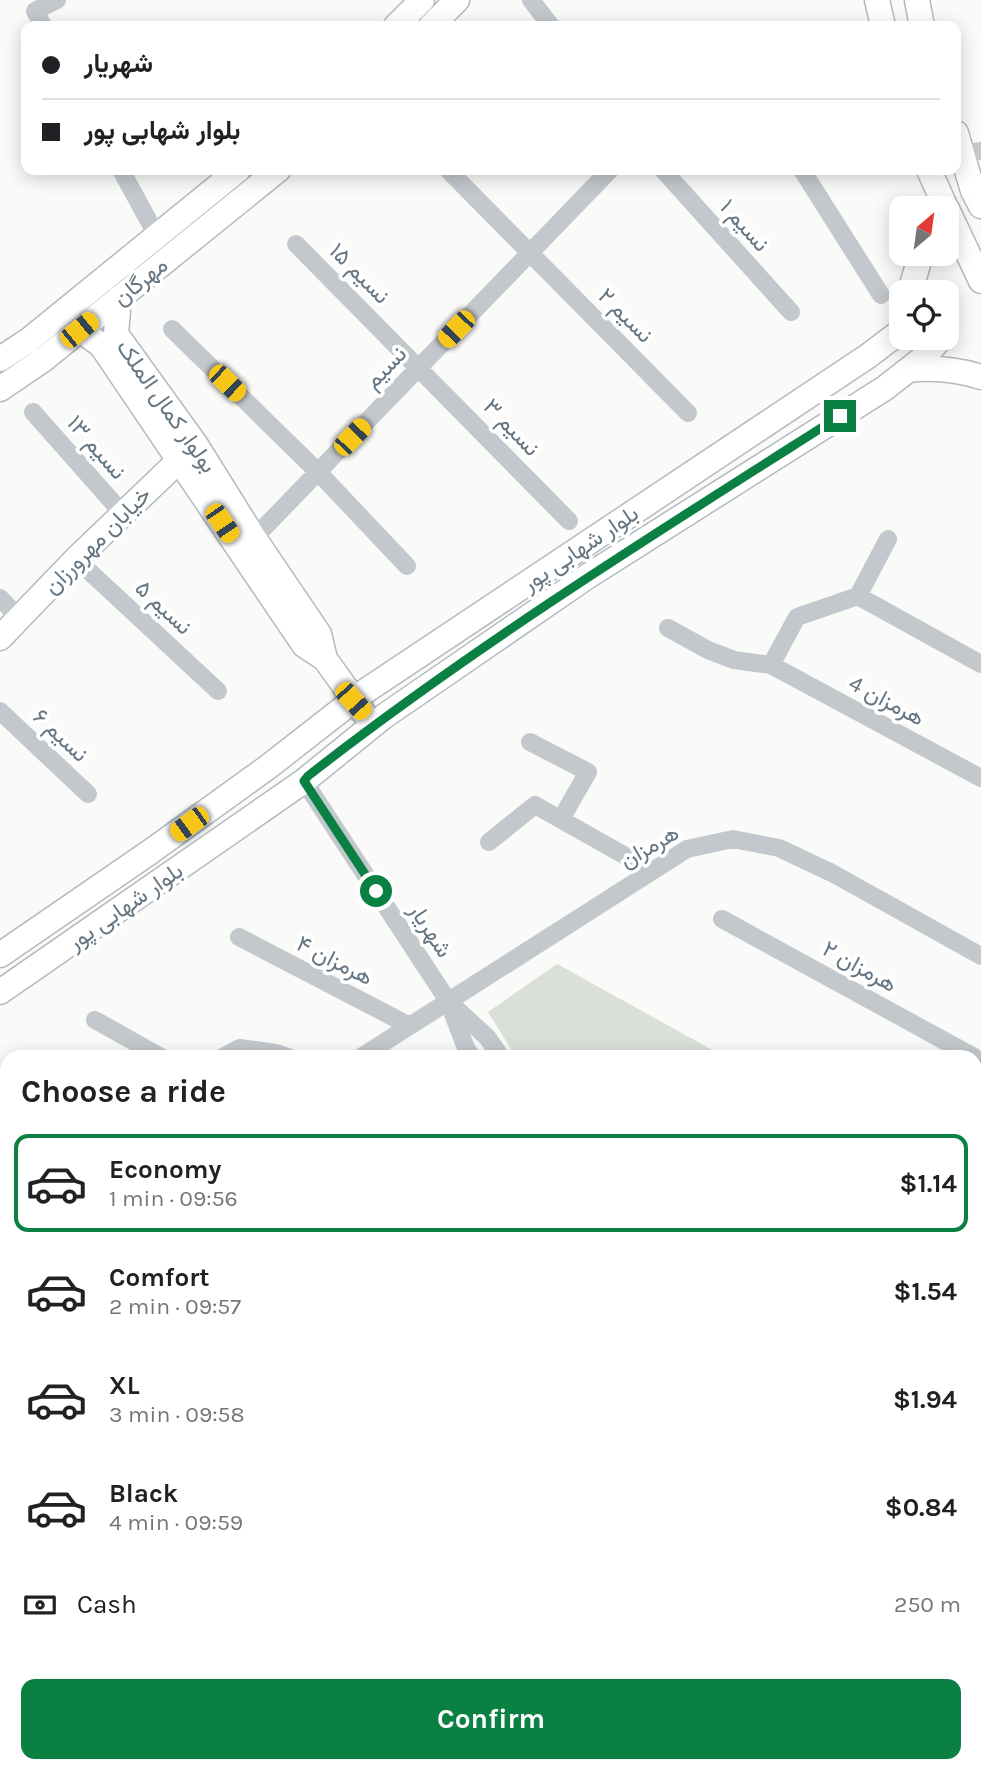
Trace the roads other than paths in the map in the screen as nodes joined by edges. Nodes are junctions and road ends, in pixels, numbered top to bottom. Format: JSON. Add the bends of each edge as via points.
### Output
{"nodes":[{"id":1,"x":57,"y":0,"type":"edge"},
{"id":2,"x":422,"y":0,"type":"edge"},
{"id":3,"x":457,"y":0,"type":"edge"},
{"id":4,"x":531,"y":0,"type":"edge"},
{"id":5,"x":877,"y":0,"type":"edge"},
{"id":6,"x":916,"y":0,"type":"edge"},
{"id":7,"x":40,"y":21,"type":"edge"},
{"id":8,"x":401,"y":21,"type":"edge"},
{"id":9,"x":436,"y":21,"type":"edge"},
{"id":10,"x":547,"y":21,"type":"edge"},
{"id":11,"x":883,"y":21,"type":"edge"},
{"id":12,"x":921,"y":21,"type":"edge"},
{"id":13,"x":966,"y":146,"type":"edge"},
{"id":14,"x":124,"y":175,"type":"edge"},
{"id":15,"x":232,"y":175,"type":"edge"},
{"id":16,"x":272,"y":175,"type":"edge"},
{"id":17,"x":453,"y":175,"type":"edge"},
{"id":18,"x":605,"y":175,"type":"edge"},
{"id":19,"x":668,"y":175,"type":"edge"},
{"id":20,"x":805,"y":175,"type":"edge"},
{"id":21,"x":931,"y":175,"type":"edge"},
{"id":22,"x":931,"y":175,"type":"edge"},
{"id":23,"x":930,"y":196,"type":"edge"},
{"id":24,"x":941,"y":196,"type":"edge"},
{"id":25,"x":981,"y":206,"type":"edge"},
{"id":26,"x":959,"y":234,"type":"edge"},
{"id":27,"x":156,"y":236,"type":"junction"},
{"id":28,"x":296,"y":244,"type":"dead end"},
{"id":29,"x":529,"y":253,"type":"junction"},
{"id":30,"x":981,"y":281,"type":"edge"},
{"id":31,"x":881,"y":295,"type":"dead end"},
{"id":32,"x":119,"y":298,"type":"junction"},
{"id":33,"x":791,"y":312,"type":"dead end"},
{"id":34,"x":172,"y":329,"type":"dead end"},
{"id":35,"x":79,"y":330,"type":"junction"},
{"id":36,"x":889,"y":340,"type":"edge"},
{"id":37,"x":930,"y":350,"type":"edge"},
{"id":38,"x":0,"y":359,"type":"edge"},
{"id":39,"x":419,"y":367,"type":"junction"},
{"id":40,"x":908,"y":370,"type":"junction"},
{"id":41,"x":981,"y":377,"type":"edge"},
{"id":42,"x":0,"y":389,"type":"edge"},
{"id":43,"x":33,"y":412,"type":"dead end"},
{"id":44,"x":688,"y":413,"type":"dead end"},
{"id":45,"x":187,"y":452,"type":"junction"},
{"id":46,"x":318,"y":472,"type":"junction"},
{"id":47,"x":124,"y":515,"type":"junction"},
{"id":48,"x":569,"y":521,"type":"dead end"},
{"id":49,"x":254,"y":538,"type":"junction"},
{"id":50,"x":888,"y":539,"type":"dead end"},
{"id":51,"x":76,"y":559,"type":"junction"},
{"id":52,"x":407,"y":566,"type":"dead end"},
{"id":53,"x":858,"y":596,"type":"junction"},
{"id":54,"x":0,"y":598,"type":"edge"},
{"id":55,"x":19,"y":618,"type":"junction"},
{"id":56,"x":668,"y":628,"type":"dead end"},
{"id":57,"x":0,"y":638,"type":"edge"},
{"id":58,"x":325,"y":659,"type":"junction"},
{"id":59,"x":981,"y":664,"type":"edge"},
{"id":60,"x":771,"y":665,"type":"junction"},
{"id":61,"x":218,"y":691,"type":"dead end"},
{"id":62,"x":353,"y":701,"type":"junction"},
{"id":63,"x":0,"y":711,"type":"edge"},
{"id":64,"x":374,"y":724,"type":"junction"},
{"id":65,"x":530,"y":742,"type":"dead end"},
{"id":66,"x":284,"y":755,"type":"junction"},
{"id":67,"x":981,"y":778,"type":"edge"},
{"id":68,"x":304,"y":781,"type":"junction"},
{"id":69,"x":88,"y":794,"type":"dead end"},
{"id":70,"x":561,"y":819,"type":"junction"},
{"id":71,"x":489,"y":842,"type":"dead end"},
{"id":72,"x":652,"y":871,"type":"junction"},
{"id":73,"x":722,"y":919,"type":"dead end"},
{"id":74,"x":239,"y":937,"type":"dead end"},
{"id":75,"x":0,"y":955,"type":"edge"},
{"id":76,"x":981,"y":957,"type":"edge"},
{"id":77,"x":0,"y":992,"type":"edge"},
{"id":78,"x":448,"y":1001,"type":"junction"},
{"id":79,"x":95,"y":1020,"type":"dead end"},
{"id":80,"x":410,"y":1026,"type":"junction"},
{"id":81,"x":149,"y":1050,"type":"edge"},
{"id":82,"x":236,"y":1050,"type":"edge"},
{"id":83,"x":254,"y":1050,"type":"edge"},
{"id":84,"x":372,"y":1050,"type":"edge"},
{"id":85,"x":467,"y":1050,"type":"edge"},
{"id":86,"x":496,"y":1050,"type":"edge"},
{"id":87,"x":961,"y":1050,"type":"edge"}],
"edges":[{"from":1,"to":7,"type":"street","via":[[35,11]]},
{"from":2,"to":8,"type":"main road"},
{"from":3,"to":9,"type":"main road"},
{"from":4,"to":10,"type":"street"},
{"from":5,"to":11,"type":"main road"},
{"from":6,"to":12,"type":"main road"},
{"from":13,"to":25,"type":"main road"},
{"from":14,"to":27,"type":"street"},
{"from":15,"to":27,"type":"main road","name":"مهرگان"},
{"from":16,"to":32,"type":"main road","name":"مهرگان"},
{"from":17,"to":29,"type":"street","name":"نسیم ۲"},
{"from":18,"to":29,"type":"street","name":"نسیم"},
{"from":19,"to":33,"type":"street","name":"نسیم ۱"},
{"from":20,"to":31,"type":"street"},
{"from":21,"to":23,"type":"main road"},
{"from":22,"to":24,"type":"main road"},
{"from":26,"to":30,"type":"main road"},
{"from":27,"to":38,"type":"main road","name":"مهرگان"},
{"from":28,"to":39,"type":"street","name":"نسیم ۱۵"},
{"from":29,"to":39,"type":"street","name":"نسیم"},
{"from":29,"to":44,"type":"street","name":"نسیم ۲"},
{"from":32,"to":35,"type":"main road","name":"مهرگان"},
{"from":32,"to":45,"type":"main road","name":"بولوار کمال الملک","via":[[116,334]]},
{"from":34,"to":46,"type":"street"},
{"from":35,"to":42,"type":"main road","name":"مهرگان"},
{"from":35,"to":45,"type":"main road","name":"بولوار کمال الملک","via":[[102,345]]},
{"from":36,"to":62,"type":"main road","name":"بلوار شهابی پور"},
{"from":37,"to":40,"type":"main road","name":"بلوار شهابی پور"},
{"from":39,"to":46,"type":"street","name":"نسیم"},
{"from":39,"to":48,"type":"street","name":"نسیم ۳"},
{"from":40,"to":41,"type":"main road","via":[[943,369]]},
{"from":40,"to":64,"type":"main road","name":"بلوار شهابی پور","via":[[588,576]]},
{"from":43,"to":47,"type":"street","name":"نسیم ۱۳"},
{"from":45,"to":47,"type":"main road","name":"خیابان مهرورزان"},
{"from":45,"to":49,"type":"main road","name":"بولوار کمال الملک"},
{"from":45,"to":58,"type":"main road","name":"بولوار کمال الملک","via":[[304,645]]},
{"from":46,"to":49,"type":"street","name":"نسیم"},
{"from":46,"to":52,"type":"street"},
{"from":47,"to":51,"type":"main road","name":"خیابان مهرورزان"},
{"from":49,"to":58,"type":"main road","name":"بولوار کمال الملک","via":[[319,635]]},
{"from":50,"to":53,"type":"street"},
{"from":51,"to":55,"type":"main road","name":"خیابان مهرورزان"},
{"from":51,"to":61,"type":"street","name":"نسیم ۵"},
{"from":53,"to":59,"type":"street"},
{"from":53,"to":60,"type":"street","via":[[797,617]]},
{"from":54,"to":55,"type":"street"},
{"from":55,"to":57,"type":"main road","name":"خیابان مهرورزان"},
{"from":56,"to":60,"type":"street","via":[[734,660]]},
{"from":58,"to":62,"type":"main road"},
{"from":60,"to":67,"type":"street","name":"هرمزان 4"},
{"from":62,"to":64,"type":"main road"},
{"from":62,"to":66,"type":"main road","name":"بلوار شهابی پور"},
{"from":63,"to":69,"type":"street","name":"نسیم ۶"},
{"from":64,"to":68,"type":"main road","name":"بلوار شهابی پور"},
{"from":65,"to":70,"type":"street","via":[[588,772]]},
{"from":66,"to":68,"type":"main road"},
{"from":66,"to":75,"type":"main road","name":"بلوار شهابی پور"},
{"from":68,"to":77,"type":"main road","name":"بلوار شهابی پور"},
{"from":68,"to":78,"type":"street","name":"شهریار"},
{"from":70,"to":71,"type":"street","via":[[536,805]]},
{"from":70,"to":72,"type":"street"},
{"from":72,"to":76,"type":"street","name":"هرمزان","via":[[687,849],[733,839],[779,848]]},
{"from":72,"to":78,"type":"street","name":"هرمزان"},
{"from":73,"to":87,"type":"street","name":"هرمزان ۲"},
{"from":74,"to":80,"type":"street","name":"هرمزان ۴"},
{"from":78,"to":80,"type":"street","name":"هرمزان"},
{"from":78,"to":85,"type":"street","name":"شهریار"},
{"from":78,"to":86,"type":"street","name":"شهریار"},
{"from":79,"to":81,"type":"street"},
{"from":80,"to":84,"type":"street","name":"هرمزان"},
{"from":82,"to":83,"type":"street"}]}
